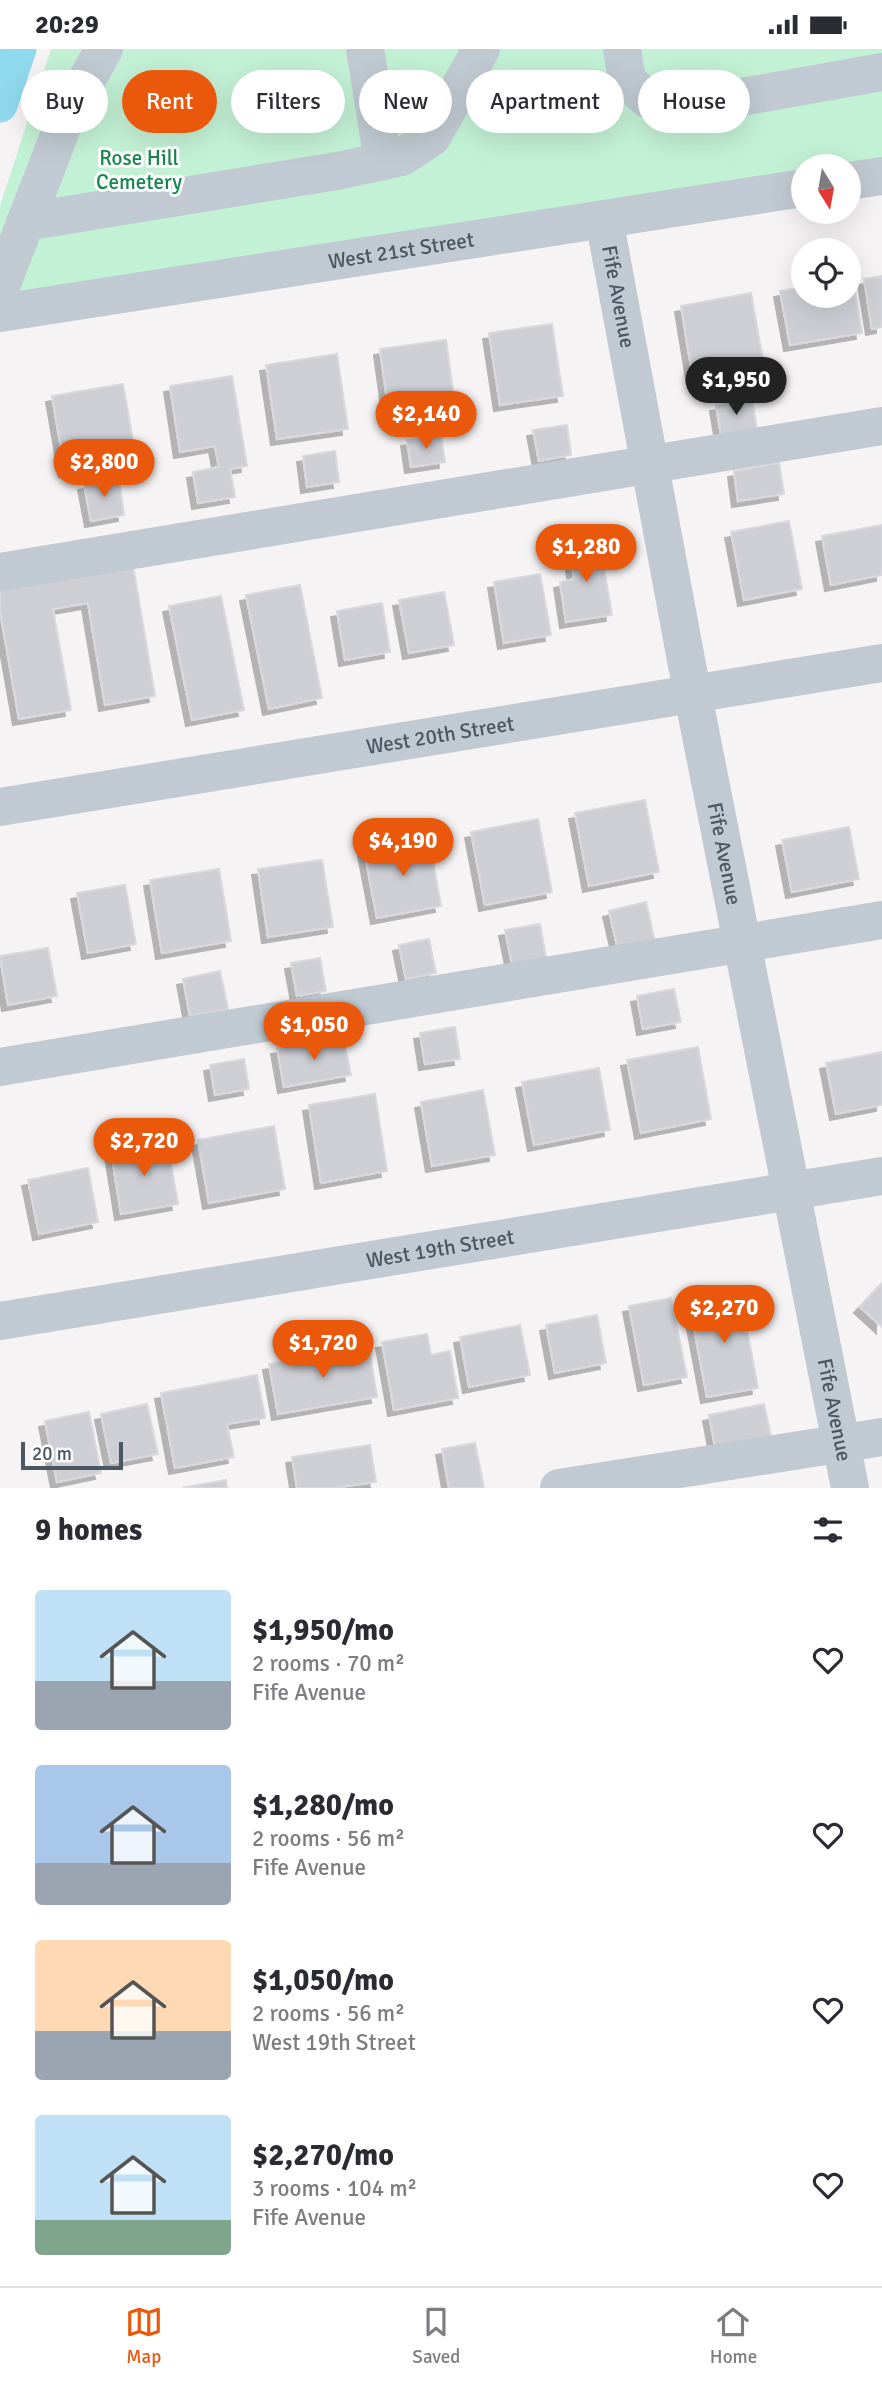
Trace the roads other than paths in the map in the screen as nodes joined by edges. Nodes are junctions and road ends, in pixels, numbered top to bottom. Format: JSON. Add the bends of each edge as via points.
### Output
{"nodes":[{"id":1,"x":104,"y":49,"type":"edge"},
{"id":2,"x":365,"y":49,"type":"edge"},
{"id":3,"x":622,"y":49,"type":"edge"},
{"id":4,"x":473,"y":54,"type":"edge"},
{"id":5,"x":882,"y":72,"type":"edge"},
{"id":6,"x":383,"y":161,"type":"junction"},
{"id":7,"x":882,"y":176,"type":"edge"},
{"id":8,"x":861,"y":179,"type":"edge"},
{"id":9,"x":791,"y":190,"type":"edge"},
{"id":10,"x":604,"y":219,"type":"junction"},
{"id":11,"x":25,"y":222,"type":"junction"},
{"id":12,"x":0,"y":289,"type":"edge"},
{"id":13,"x":0,"y":313,"type":"edge"},
{"id":14,"x":882,"y":426,"type":"edge"},
{"id":15,"x":649,"y":465,"type":"junction"},
{"id":16,"x":0,"y":572,"type":"edge"},
{"id":17,"x":882,"y":663,"type":"edge"},
{"id":18,"x":692,"y":693,"type":"junction"},
{"id":19,"x":0,"y":807,"type":"edge"},
{"id":20,"x":882,"y":920,"type":"edge"},
{"id":21,"x":742,"y":943,"type":"junction"},
{"id":22,"x":0,"y":1067,"type":"edge"},
{"id":23,"x":882,"y":1176,"type":"edge"},
{"id":24,"x":792,"y":1190,"type":"junction"},
{"id":25,"x":0,"y":1321,"type":"edge"},
{"id":26,"x":882,"y":1437,"type":"edge"},
{"id":27,"x":842,"y":1444,"type":"junction"},
{"id":28,"x":559,"y":1488,"type":"edge"},
{"id":29,"x":850,"y":1488,"type":"edge"}],
"edges":[{"from":1,"to":11,"type":"street","via":[[66,117]]},
{"from":2,"to":6,"type":"street"},
{"from":3,"to":5,"type":"street","via":[[627,80],[647,99],[686,107]]},
{"from":4,"to":6,"type":"street","via":[[432,137],[402,157]]},
{"from":6,"to":11,"type":"street"},
{"from":7,"to":8,"type":"street"},
{"from":9,"to":10,"type":"street","name":"West 21st Street"},
{"from":10,"to":13,"type":"street","name":"West 21st Street"},
{"from":10,"to":15,"type":"street","name":"Fife Avenue"},
{"from":11,"to":12,"type":"street"},
{"from":14,"to":15,"type":"street"},
{"from":15,"to":16,"type":"street"},
{"from":15,"to":18,"type":"street","name":"Fife Avenue"},
{"from":17,"to":18,"type":"street","name":"West 20th Street"},
{"from":18,"to":19,"type":"street","name":"West 20th Street"},
{"from":18,"to":21,"type":"street","name":"Fife Avenue"},
{"from":20,"to":21,"type":"street"},
{"from":21,"to":22,"type":"street"},
{"from":21,"to":24,"type":"street","name":"Fife Avenue"},
{"from":23,"to":24,"type":"street","name":"West 19th Street"},
{"from":24,"to":25,"type":"street","name":"West 19th Street"},
{"from":24,"to":27,"type":"street","name":"Fife Avenue"},
{"from":26,"to":27,"type":"street"},
{"from":27,"to":28,"type":"street"},
{"from":27,"to":29,"type":"street","name":"Fife Avenue"}]}
